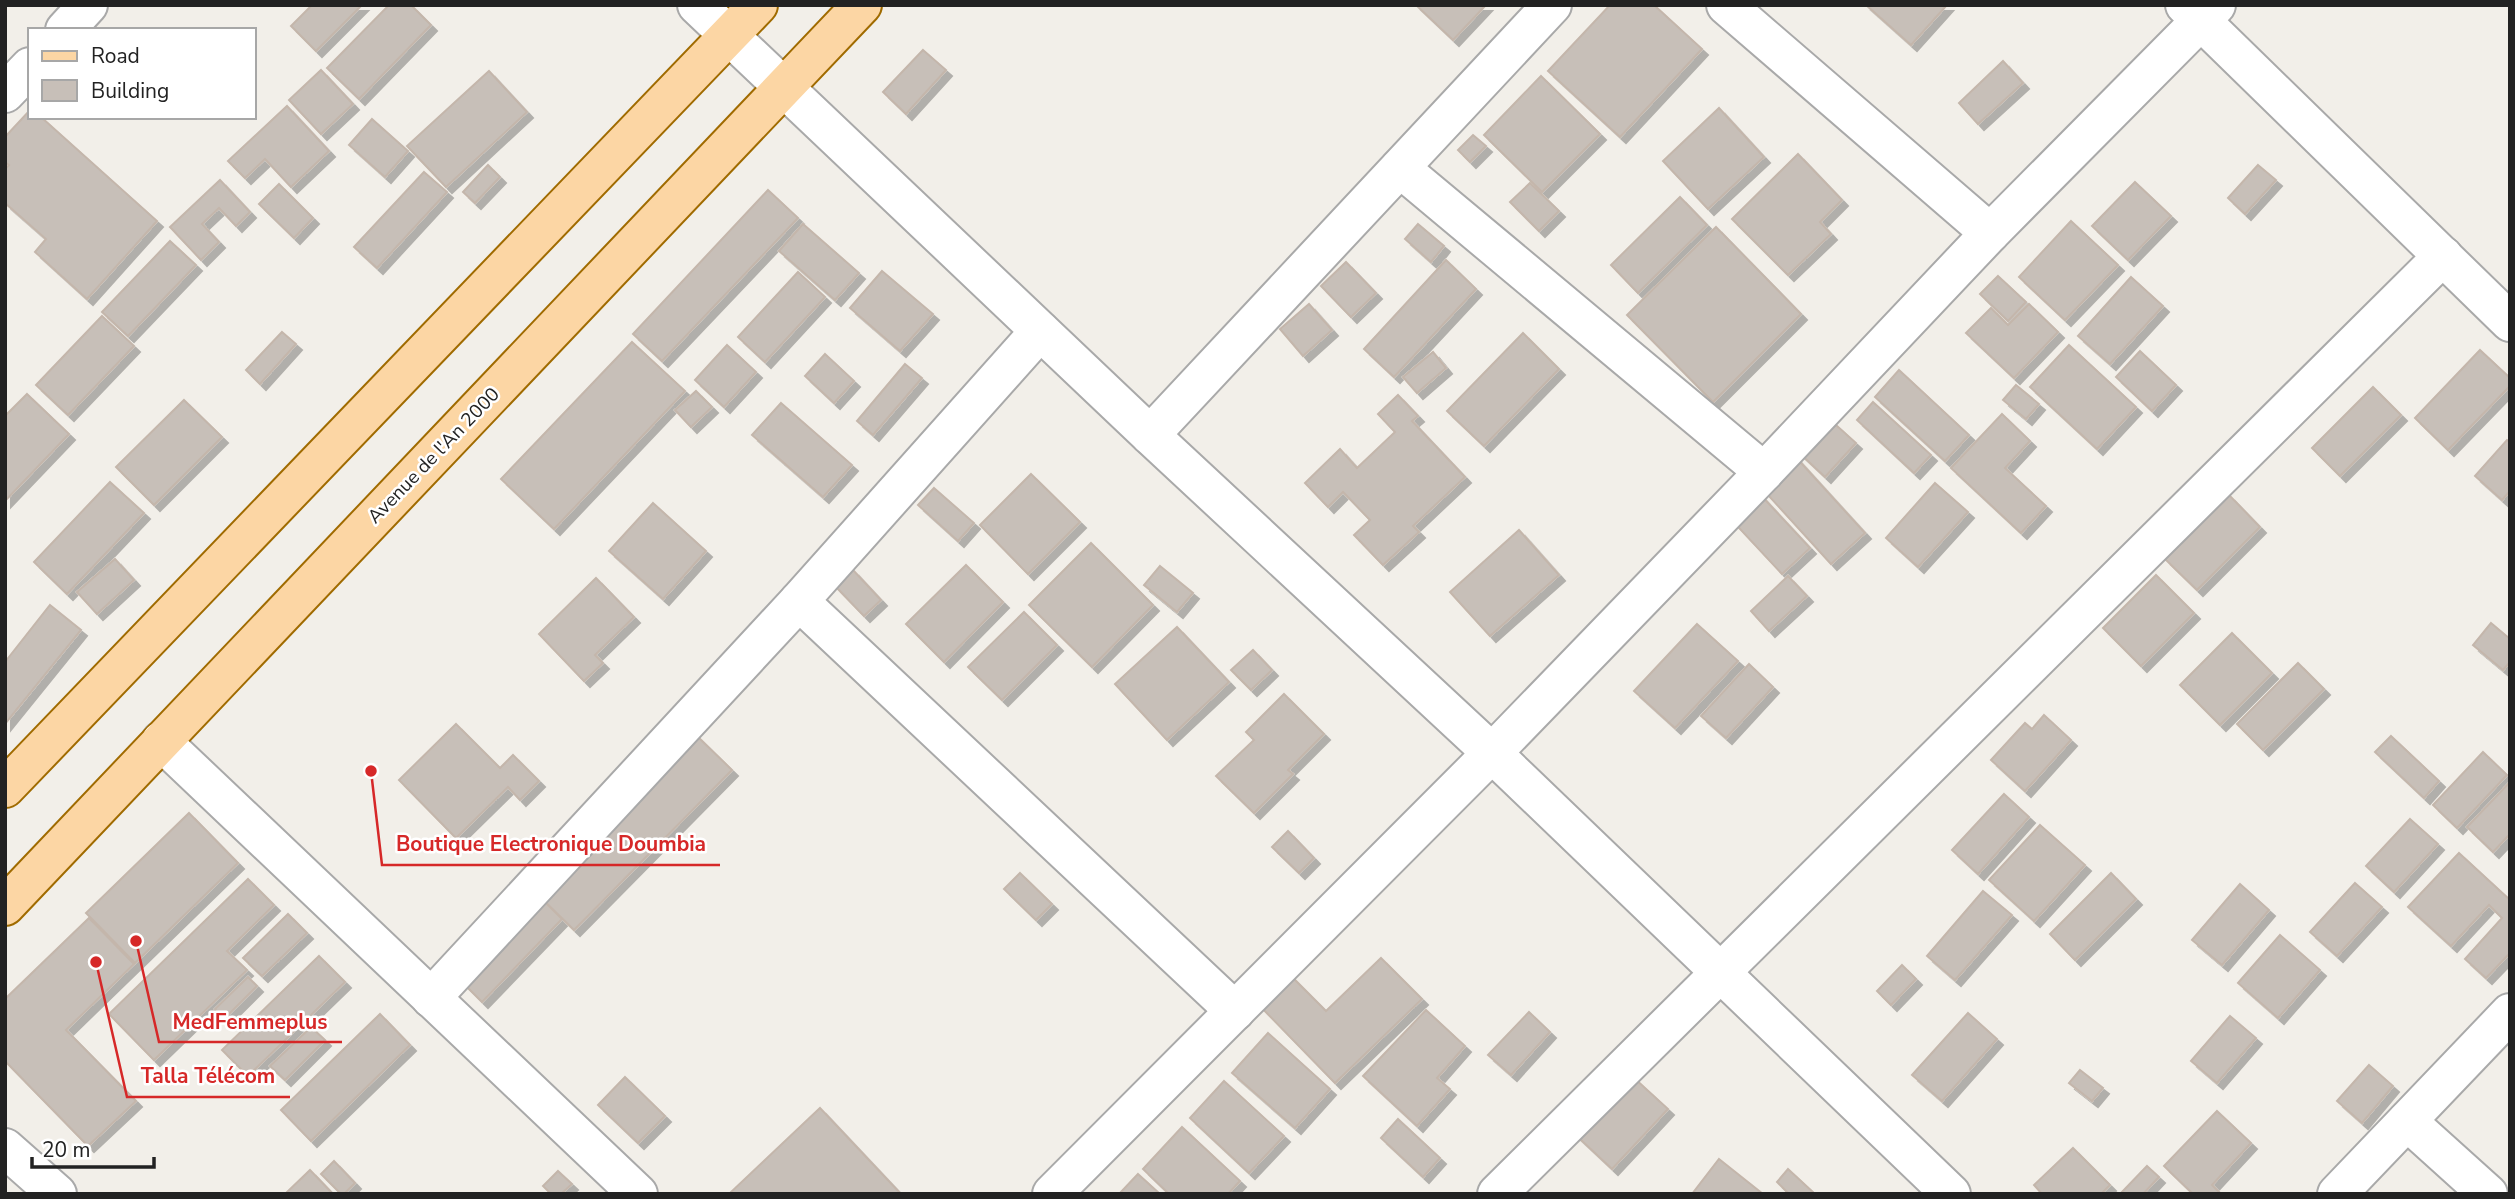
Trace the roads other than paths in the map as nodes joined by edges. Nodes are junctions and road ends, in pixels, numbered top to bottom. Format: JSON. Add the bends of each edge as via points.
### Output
{"nodes":[{"id":1,"x":697,"y":5,"type":"edge"},
{"id":2,"x":758,"y":5,"type":"edge"},
{"id":3,"x":862,"y":5,"type":"edge"},
{"id":4,"x":1552,"y":5,"type":"edge"},
{"id":5,"x":1726,"y":5,"type":"edge"},
{"id":6,"x":2201,"y":11,"type":"edge"},
{"id":7,"x":729,"y":37,"type":"junction"},
{"id":8,"x":28,"y":69,"type":"edge"},
{"id":9,"x":783,"y":88,"type":"junction"},
{"id":10,"x":5,"y":93,"type":"edge"},
{"id":11,"x":1400,"y":168,"type":"junction"},
{"id":12,"x":1990,"y":233,"type":"junction"},
{"id":13,"x":2443,"y":256,"type":"junction"},
{"id":14,"x":2510,"y":322,"type":"edge"},
{"id":15,"x":1040,"y":331,"type":"junction"},
{"id":16,"x":1150,"y":435,"type":"junction"},
{"id":17,"x":1764,"y":472,"type":"junction"},
{"id":18,"x":799,"y":601,"type":"junction"},
{"id":19,"x":161,"y":741,"type":"junction"},
{"id":20,"x":1492,"y":753,"type":"junction"},
{"id":21,"x":5,"y":789,"type":"edge"},
{"id":22,"x":5,"y":906,"type":"edge"},
{"id":23,"x":1720,"y":972,"type":"junction"},
{"id":24,"x":431,"y":998,"type":"junction"},
{"id":25,"x":1235,"y":1011,"type":"junction"},
{"id":26,"x":2510,"y":1013,"type":"edge"},
{"id":27,"x":2407,"y":1121,"type":"junction"},
{"id":28,"x":5,"y":1148,"type":"edge"},
{"id":29,"x":1944,"y":1191,"type":"edge"},
{"id":30,"x":57,"y":1194,"type":"edge"},
{"id":31,"x":638,"y":1194,"type":"edge"},
{"id":32,"x":1052,"y":1194,"type":"edge"},
{"id":33,"x":1497,"y":1194,"type":"edge"},
{"id":34,"x":2337,"y":1194,"type":"edge"},
{"id":35,"x":2488,"y":1194,"type":"edge"}],
"edges":[{"from":1,"to":7,"type":"street"},
{"from":2,"to":7,"type":"main road"},
{"from":3,"to":9,"type":"main road","name":"Avenue de l'An 2000"},
{"from":4,"to":11,"type":"street"},
{"from":5,"to":12,"type":"street"},
{"from":6,"to":12,"type":"street"},
{"from":6,"to":13,"type":"street"},
{"from":7,"to":9,"type":"street"},
{"from":7,"to":21,"type":"main road"},
{"from":8,"to":10,"type":"street"},
{"from":9,"to":15,"type":"street"},
{"from":9,"to":19,"type":"main road","name":"Avenue de l'An 2000"},
{"from":11,"to":16,"type":"street"},
{"from":11,"to":17,"type":"street"},
{"from":12,"to":17,"type":"street"},
{"from":13,"to":14,"type":"street"},
{"from":13,"to":23,"type":"street"},
{"from":15,"to":16,"type":"street"},
{"from":15,"to":18,"type":"street"},
{"from":16,"to":20,"type":"street"},
{"from":17,"to":20,"type":"street"},
{"from":18,"to":24,"type":"street"},
{"from":18,"to":25,"type":"street"},
{"from":19,"to":22,"type":"main road","name":"Avenue de l'An 2000"},
{"from":19,"to":24,"type":"street"},
{"from":20,"to":23,"type":"street"},
{"from":20,"to":25,"type":"street"},
{"from":23,"to":29,"type":"street"},
{"from":23,"to":33,"type":"street"},
{"from":24,"to":31,"type":"street"},
{"from":25,"to":32,"type":"street"},
{"from":26,"to":27,"type":"street"},
{"from":27,"to":34,"type":"street"},
{"from":27,"to":35,"type":"street"},
{"from":28,"to":30,"type":"street"}]}
